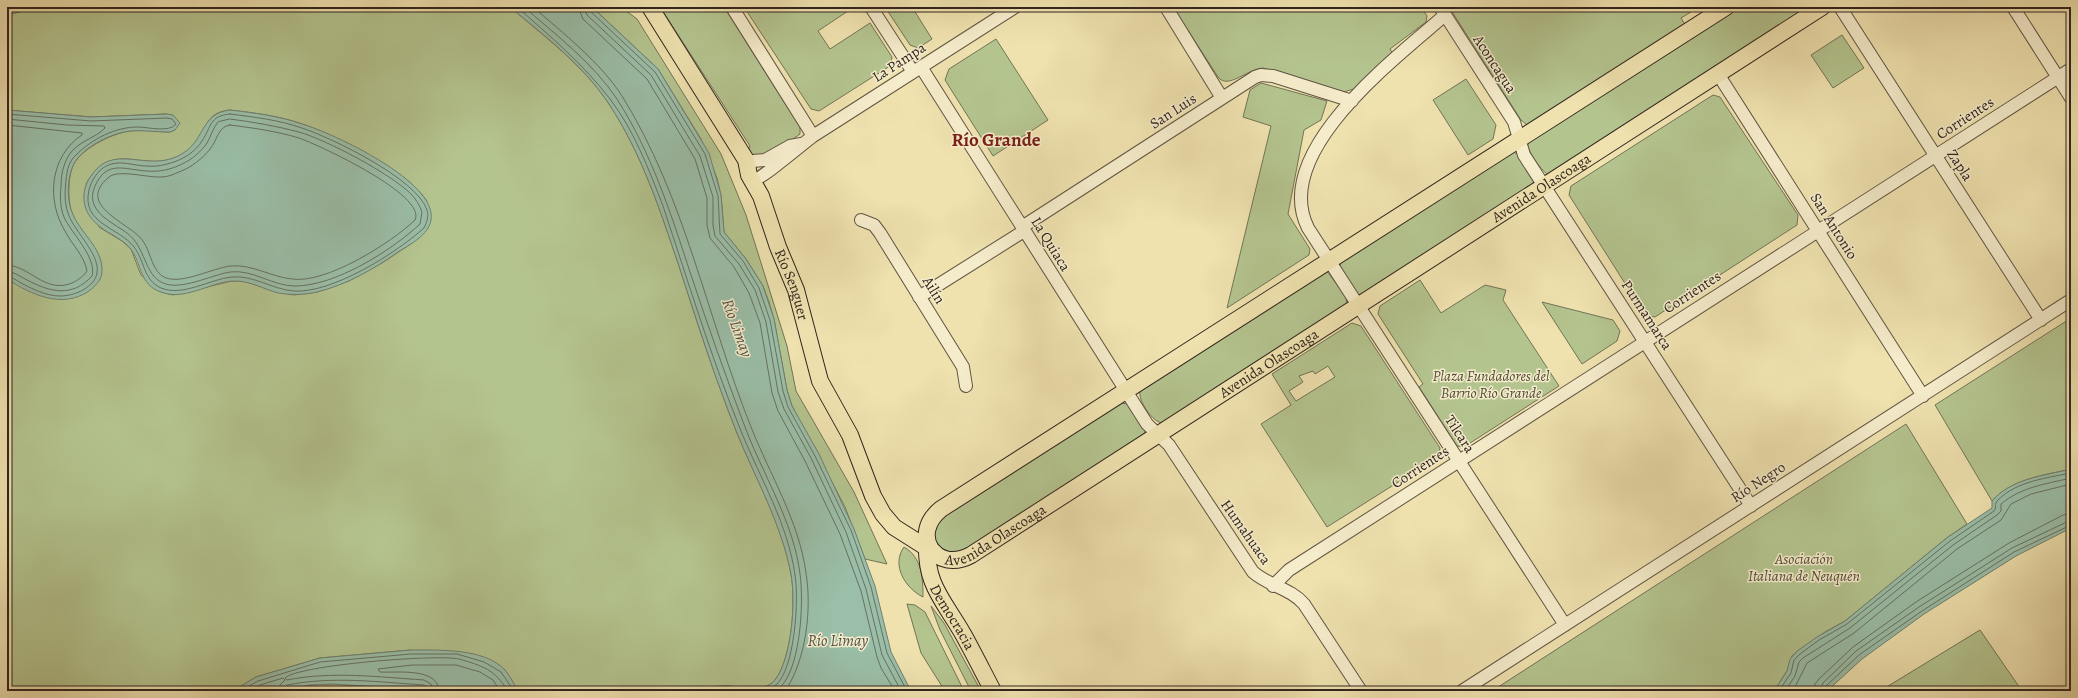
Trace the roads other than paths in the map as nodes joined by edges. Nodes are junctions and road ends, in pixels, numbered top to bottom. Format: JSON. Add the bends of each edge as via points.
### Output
{"nodes":[{"id":1,"x":650,"y":7,"type":"edge"},
{"id":2,"x":732,"y":7,"type":"edge"},
{"id":3,"x":872,"y":7,"type":"edge"},
{"id":4,"x":1014,"y":7,"type":"edge"},
{"id":5,"x":1166,"y":7,"type":"edge"},
{"id":6,"x":1726,"y":7,"type":"edge"},
{"id":7,"x":1822,"y":7,"type":"edge"},
{"id":8,"x":1840,"y":7,"type":"edge"},
{"id":9,"x":2013,"y":7,"type":"edge"},
{"id":10,"x":1442,"y":11,"type":"edge"},
{"id":11,"x":2071,"y":69,"type":"edge"},
{"id":12,"x":917,"y":70,"type":"junction"},
{"id":13,"x":1718,"y":74,"type":"junction"},
{"id":14,"x":2058,"y":77,"type":"junction"},
{"id":15,"x":1222,"y":98,"type":"junction"},
{"id":16,"x":2071,"y":98,"type":"edge"},
{"id":17,"x":1352,"y":101,"type":"junction"},
{"id":18,"x":814,"y":136,"type":"junction"},
{"id":19,"x":1520,"y":139,"type":"junction"},
{"id":20,"x":801,"y":144,"type":"junction"},
{"id":21,"x":1936,"y":156,"type":"junction"},
{"id":22,"x":749,"y":173,"type":"junction"},
{"id":23,"x":1545,"y":186,"type":"junction"},
{"id":24,"x":861,"y":220,"type":"dead end"},
{"id":25,"x":1023,"y":229,"type":"junction"},
{"id":26,"x":1818,"y":231,"type":"junction"},
{"id":27,"x":1330,"y":261,"type":"junction"},
{"id":28,"x":919,"y":297,"type":"junction"},
{"id":29,"x":2071,"y":300,"type":"edge"},
{"id":30,"x":1358,"y":306,"type":"junction"},
{"id":31,"x":2040,"y":320,"type":"junction"},
{"id":32,"x":1645,"y":342,"type":"junction"},
{"id":33,"x":966,"y":386,"type":"dead end"},
{"id":34,"x":1126,"y":392,"type":"junction"},
{"id":35,"x":1923,"y":396,"type":"junction"},
{"id":36,"x":1159,"y":434,"type":"junction"},
{"id":37,"x":1459,"y":461,"type":"junction"},
{"id":38,"x":1751,"y":506,"type":"junction"},
{"id":39,"x":929,"y":547,"type":"junction"},
{"id":40,"x":1273,"y":586,"type":"junction"},
{"id":41,"x":1565,"y":625,"type":"junction"},
{"id":42,"x":993,"y":691,"type":"edge"},
{"id":43,"x":1361,"y":691,"type":"edge"},
{"id":44,"x":1462,"y":691,"type":"edge"}],
"edges":[{"from":1,"to":22,"type":"main road","name":"Río Senguer","via":[[742,151]]},
{"from":2,"to":18,"type":"street"},
{"from":3,"to":12,"type":"street","name":"La Quiaca"},
{"from":4,"to":12,"type":"street","name":"La Pampa"},
{"from":5,"to":15,"type":"street"},
{"from":6,"to":19,"type":"main road","name":"Avenida Olascoaga"},
{"from":7,"to":13,"type":"main road","name":"Avenida Olascoaga"},
{"from":8,"to":21,"type":"street","name":"Zapla"},
{"from":9,"to":14,"type":"street"},
{"from":10,"to":17,"type":"street","name":"Tilcara"},
{"from":10,"to":19,"type":"street","name":"Aconcagua","via":[[1514,122]]},
{"from":11,"to":14,"type":"street","name":"Corrientes"},
{"from":12,"to":18,"type":"street","name":"La Pampa"},
{"from":12,"to":25,"type":"street","name":"La Quiaca"},
{"from":13,"to":23,"type":"main road","name":"Avenida Olascoaga"},
{"from":13,"to":26,"type":"street","name":"San Antonio"},
{"from":14,"to":16,"type":"street"},
{"from":14,"to":21,"type":"street","name":"Corrientes"},
{"from":15,"to":17,"type":"street","name":"San Luis","via":[[1250,80],[1267,75]]},
{"from":15,"to":25,"type":"street","name":"San Luis"},
{"from":17,"to":27,"type":"street","name":"Tilcara","via":[[1316,146],[1301,190],[1303,218]]},
{"from":18,"to":20,"type":"street","name":"La Pampa"},
{"from":19,"to":23,"type":"street","name":"Purmamarca","via":[[1524,155]]},
{"from":19,"to":27,"type":"main road","name":"Avenida Olascoaga"},
{"from":20,"to":22,"type":"street","name":"La Pampa","via":[[790,146],[765,160],[753,161]]},
{"from":20,"to":22,"type":"street","name":"La Pampa","via":[[759,179],[754,180]]},
{"from":21,"to":26,"type":"street","name":"Corrientes"},
{"from":21,"to":31,"type":"street","name":"Zapla"},
{"from":22,"to":39,"type":"main road","name":"Río Senguer","via":[[761,196],[796,290],[820,381],[850,435],[873,496],[891,524]]},
{"from":23,"to":30,"type":"main road","name":"Avenida Olascoaga"},
{"from":23,"to":32,"type":"street","name":"Purmamarca"},
{"from":24,"to":28,"type":"street","name":"Ailín","via":[[877,228]]},
{"from":25,"to":28,"type":"street","name":"San Luis"},
{"from":25,"to":34,"type":"street","name":"La Quiaca"},
{"from":26,"to":32,"type":"street","name":"Corrientes"},
{"from":26,"to":35,"type":"street","name":"San Antonio"},
{"from":27,"to":30,"type":"street","name":"Tilcara"},
{"from":27,"to":34,"type":"main road","name":"Avenida Olascoaga"},
{"from":28,"to":33,"type":"street","name":"Ailín","via":[[963,367]]},
{"from":29,"to":31,"type":"street","name":"Río Negro"},
{"from":30,"to":36,"type":"main road","name":"Avenida Olascoaga"},
{"from":30,"to":37,"type":"street","name":"Tilcara"},
{"from":31,"to":35,"type":"street","name":"Río Negro"},
{"from":32,"to":37,"type":"street","name":"Corrientes"},
{"from":32,"to":38,"type":"street","name":"Purmamarca"},
{"from":34,"to":36,"type":"street","name":"La Quiaca","via":[[1147,424]]},
{"from":34,"to":39,"type":"main road","name":"Avenida Olascoaga","via":[[941,510],[931,518],[928,525]]},
{"from":35,"to":38,"type":"street","name":"Río Negro"},
{"from":36,"to":39,"type":"main road","name":"Avenida Olascoaga","via":[[971,555],[953,561],[947,560]]},
{"from":36,"to":40,"type":"street","name":"Humahuaca","via":[[1248,566],[1259,578]]},
{"from":37,"to":40,"type":"street","name":"Corrientes","via":[[1289,570]]},
{"from":37,"to":41,"type":"street","name":"Tilcara"},
{"from":38,"to":41,"type":"street","name":"Río Negro"},
{"from":39,"to":42,"type":"main road","name":"Democracia","via":[[927,560],[933,586],[963,634]]},
{"from":40,"to":43,"type":"street","name":"Humahuaca","via":[[1295,595],[1304,604]]},
{"from":41,"to":44,"type":"street","name":"Río Negro"}]}
